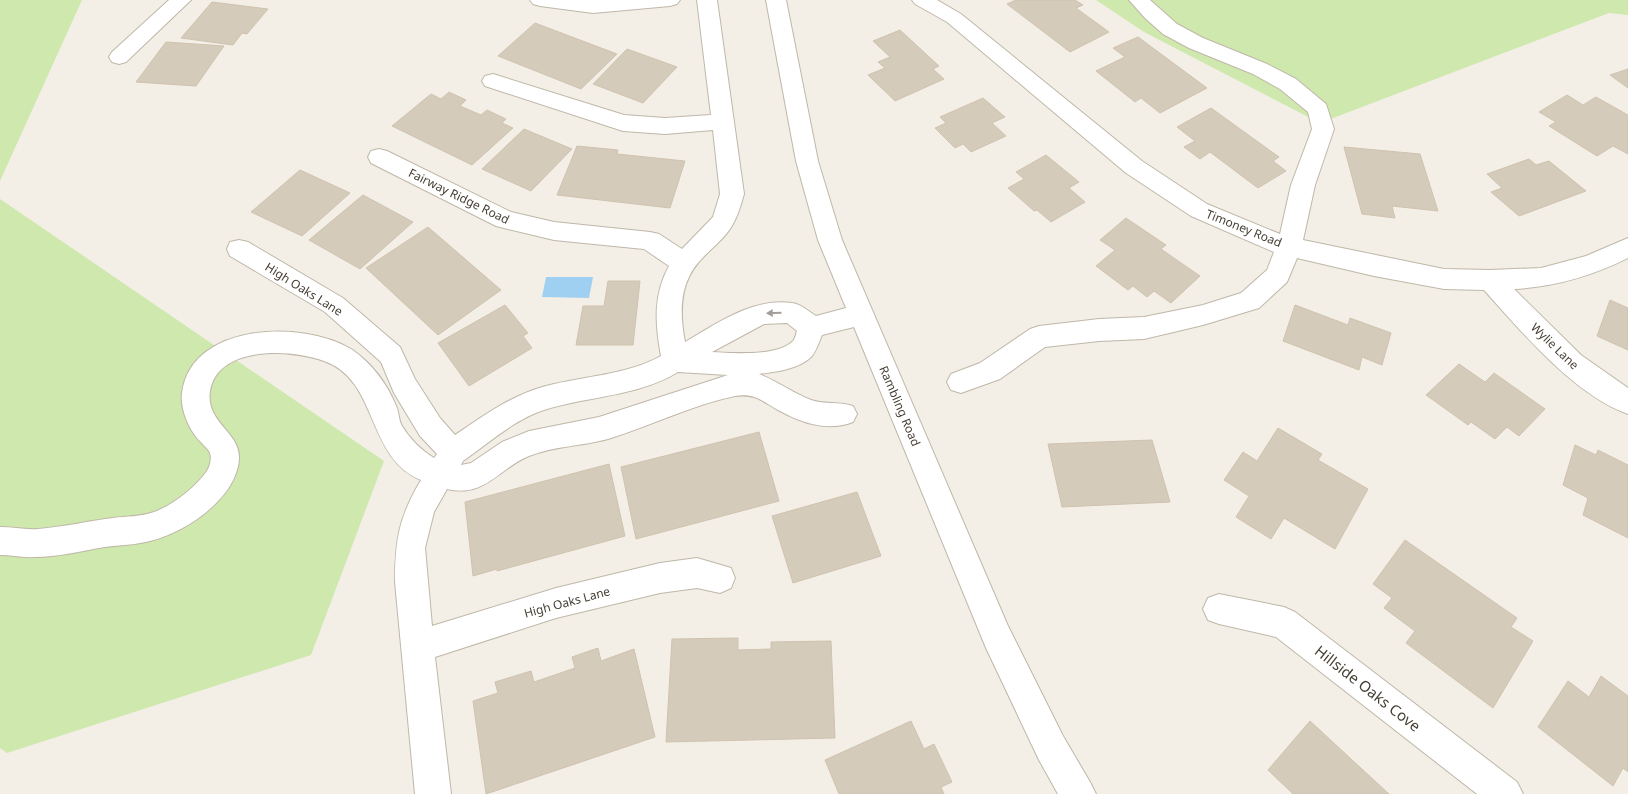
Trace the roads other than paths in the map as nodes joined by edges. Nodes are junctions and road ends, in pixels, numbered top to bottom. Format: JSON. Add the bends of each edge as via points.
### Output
{"nodes":[{"id":1,"x":181,"y":0,"type":"edge"},
{"id":2,"x":540,"y":0,"type":"edge"},
{"id":3,"x":670,"y":0,"type":"edge"},
{"id":4,"x":706,"y":0,"type":"edge"},
{"id":5,"x":776,"y":0,"type":"edge"},
{"id":6,"x":922,"y":0,"type":"edge"},
{"id":7,"x":1139,"y":0,"type":"edge"},
{"id":8,"x":119,"y":56,"type":"dead end"},
{"id":9,"x":493,"y":81,"type":"dead end"},
{"id":10,"x":724,"y":121,"type":"junction"},
{"id":11,"x":379,"y":157,"type":"dead end"},
{"id":12,"x":1288,"y":246,"type":"junction"},
{"id":13,"x":1628,"y":247,"type":"edge"},
{"id":14,"x":239,"y":249,"type":"dead end"},
{"id":15,"x":684,"y":263,"type":"junction"},
{"id":16,"x":1490,"y":280,"type":"junction"},
{"id":17,"x":862,"y":315,"type":"junction"},
{"id":18,"x":735,"y":327,"type":"junction"},
{"id":19,"x":812,"y":327,"type":"junction"},
{"id":20,"x":675,"y":361,"type":"junction"},
{"id":21,"x":745,"y":364,"type":"junction"},
{"id":22,"x":961,"y":382,"type":"dead end"},
{"id":23,"x":1628,"y":402,"type":"edge"},
{"id":24,"x":843,"y":414,"type":"dead end"},
{"id":25,"x":447,"y":463,"type":"junction"},
{"id":26,"x":0,"y":541,"type":"edge"},
{"id":27,"x":720,"y":578,"type":"dead end"},
{"id":28,"x":1219,"y":609,"type":"dead end"},
{"id":29,"x":418,"y":646,"type":"junction"},
{"id":30,"x":433,"y":794,"type":"edge"},
{"id":31,"x":1078,"y":794,"type":"edge"},
{"id":32,"x":1505,"y":794,"type":"edge"}],
"edges":[{"from":1,"to":8,"type":"street"},
{"from":2,"to":3,"type":"street","via":[[593,7]]},
{"from":4,"to":10,"type":"street"},
{"from":5,"to":17,"type":"street","name":"Rambling Road","via":[[813,186],[830,240]]},
{"from":6,"to":12,"type":"street","name":"Timoney Road","via":[[954,18],[1134,167],[1199,210]]},
{"from":7,"to":12,"type":"street","via":[[1170,29],[1288,84],[1318,109],[1323,129],[1303,185]]},
{"from":9,"to":10,"type":"street","via":[[623,123],[665,126]]},
{"from":10,"to":15,"type":"street","via":[[732,194],[720,225]]},
{"from":11,"to":15,"type":"street","name":"Fairway Ridge Road","via":[[505,220],[554,232],[650,241]]},
{"from":12,"to":16,"type":"street","name":"Timoney Road","via":[[1444,279]]},
{"from":12,"to":22,"type":"street","via":[[1278,274],[1250,301],[1144,328],[1039,337],[990,371]]},
{"from":13,"to":16,"type":"street","name":"Timoney Road","via":[[1593,264],[1541,278]]},
{"from":14,"to":25,"type":"street","name":"High Oaks Lane","via":[[334,305],[391,355]]},
{"from":15,"to":20,"type":"street","via":[[673,284],[667,306]]},
{"from":16,"to":23,"type":"street","name":"Wylie Lane","via":[[1551,344],[1588,377]]},
{"from":17,"to":19,"type":"street"},
{"from":17,"to":31,"type":"street","name":"Rambling Road","via":[[997,637],[1051,748]]},
{"from":19,"to":18,"type":"street","one_way":true,"via":[[792,313],[762,314]]},
{"from":18,"to":20,"type":"street"},
{"from":18,"to":21,"type":"street"},
{"from":19,"to":21,"type":"street","via":[[802,349],[779,360]]},
{"from":20,"to":21,"type":"street"},
{"from":20,"to":25,"type":"street","via":[[651,375],[545,398],[516,409]]},
{"from":24,"to":25,"type":"street","via":[[825,416],[807,412],[763,388],[742,384],[629,421],[536,440],[511,450],[470,478],[460,479]]},
{"from":25,"to":26,"type":"street","via":[[423,468],[405,451],[389,430],[374,390],[348,361],[331,351],[301,345],[252,344],[235,348],[219,357],[205,369],[196,383],[194,403],[203,424],[219,442],[225,456],[222,473],[211,488],[190,506],[155,526],[38,543]]},
{"from":25,"to":29,"type":"street","via":[[420,509],[410,548]]},
{"from":27,"to":29,"type":"street","name":"High Oaks Lane","via":[[697,572],[660,578],[556,602]]},
{"from":28,"to":32,"type":"street","name":"Hillside Oaks Cove","via":[[1284,623]]},
{"from":29,"to":30,"type":"street"}]}
